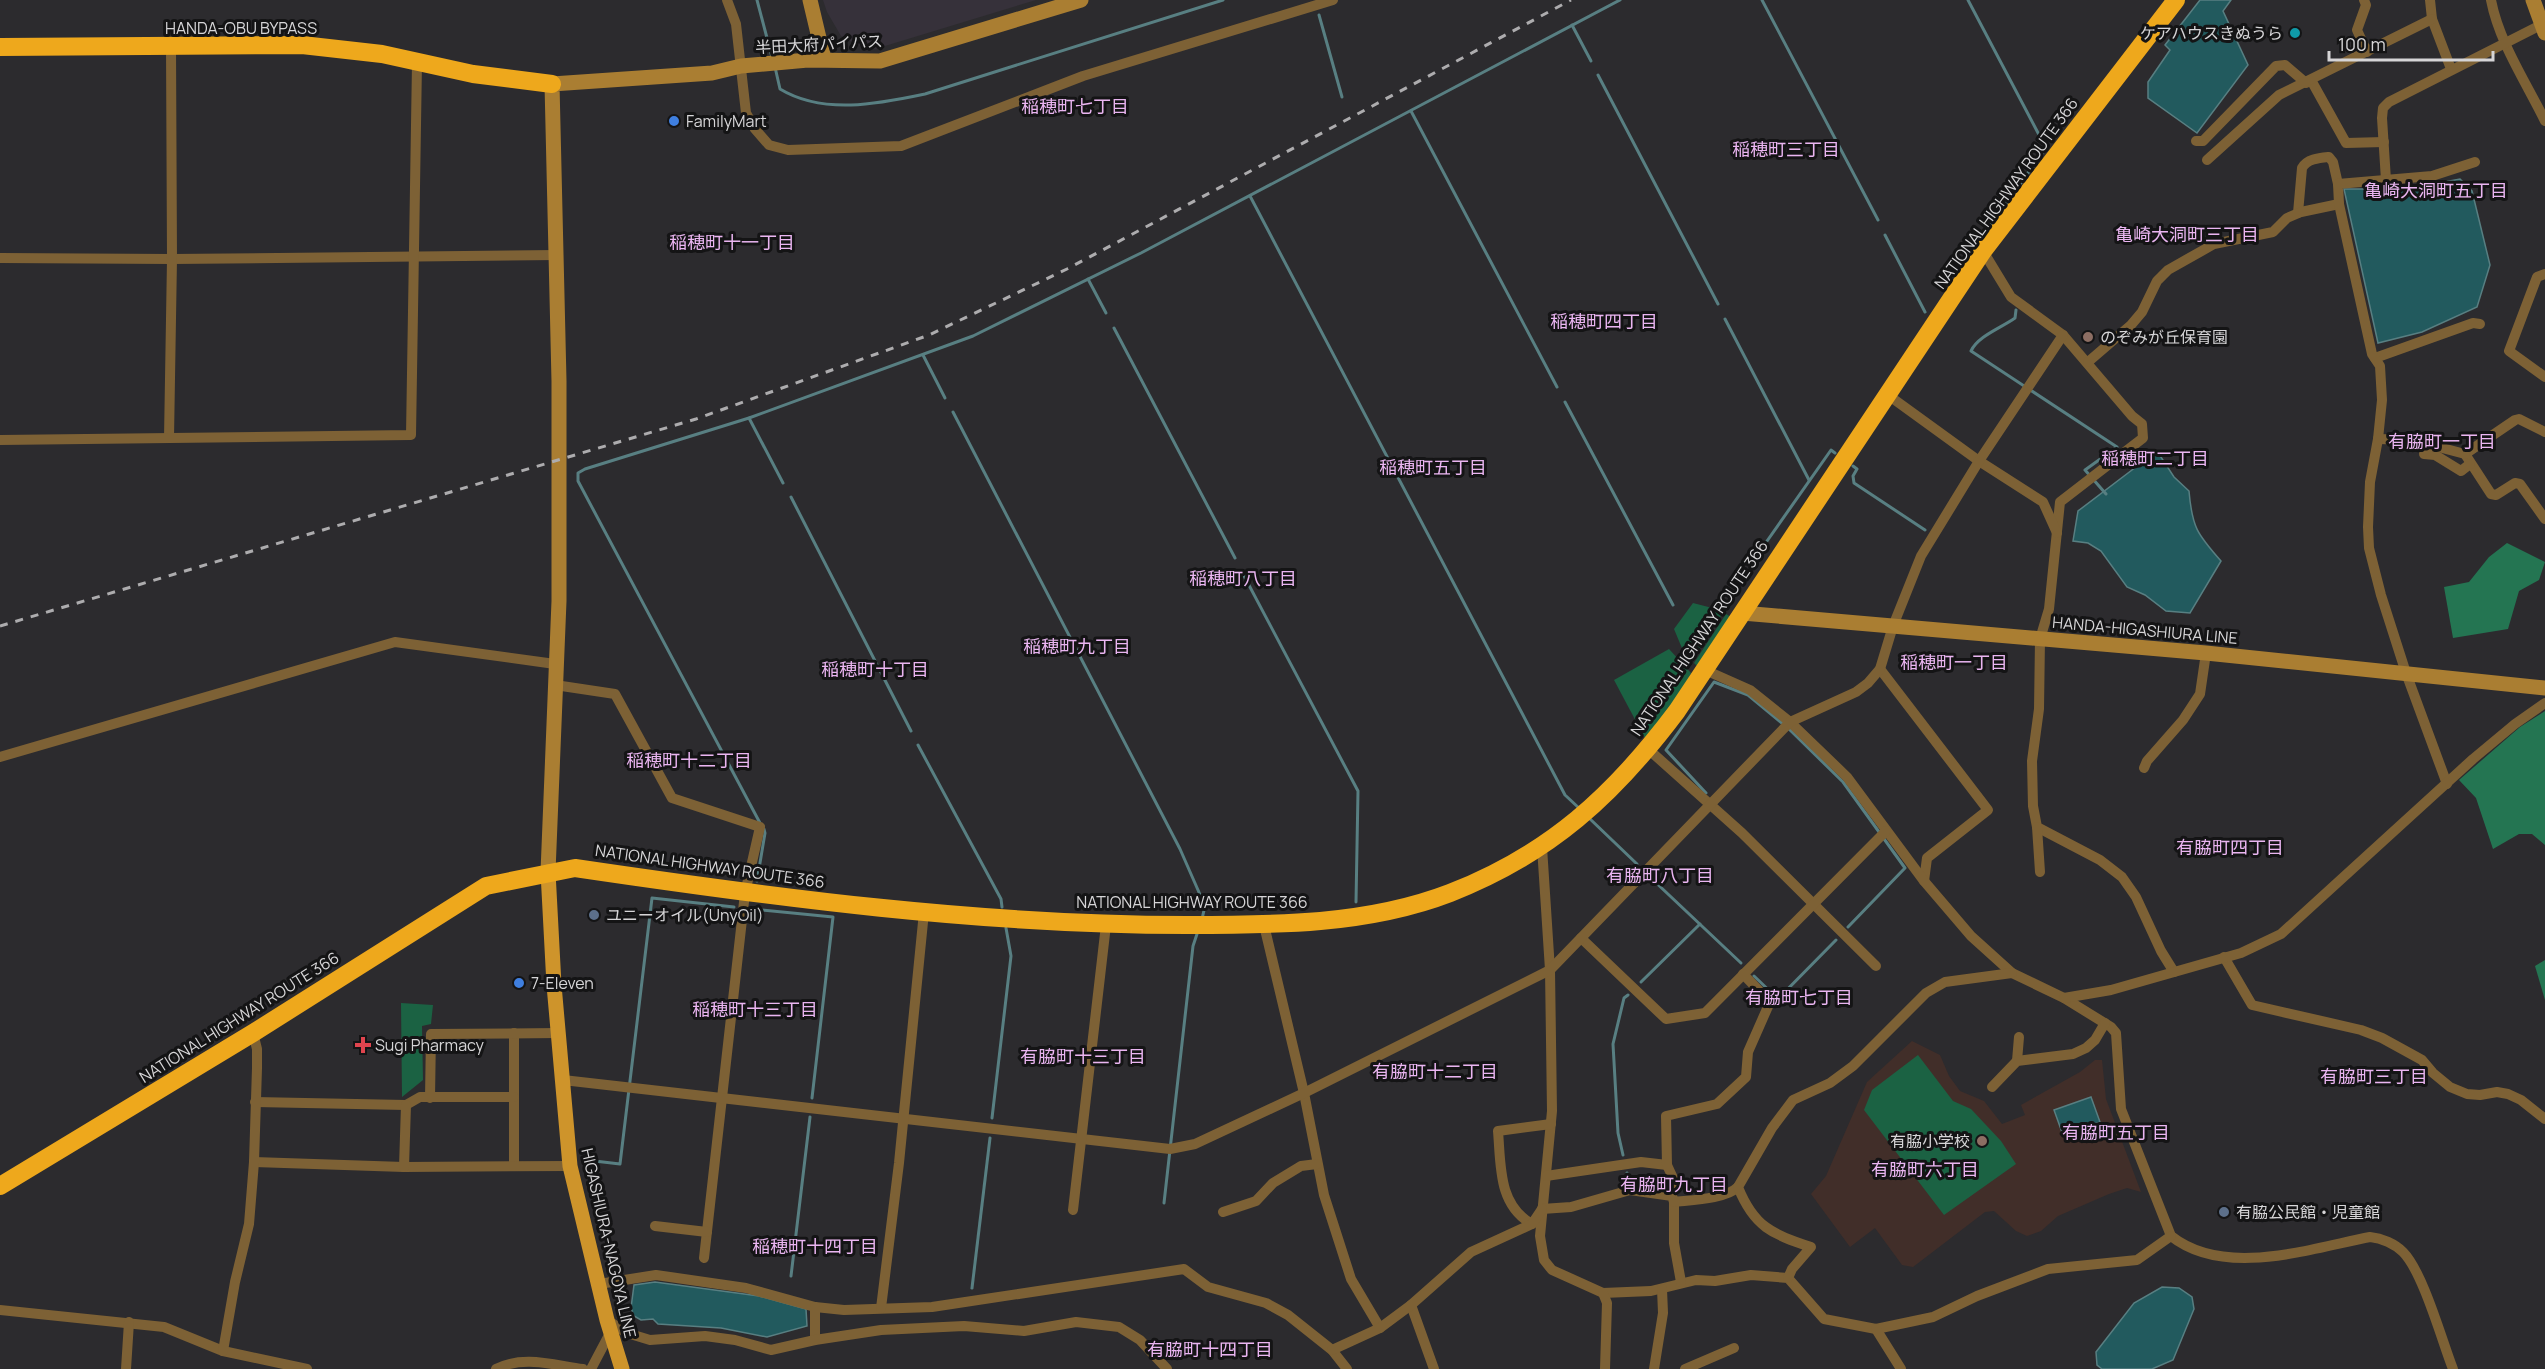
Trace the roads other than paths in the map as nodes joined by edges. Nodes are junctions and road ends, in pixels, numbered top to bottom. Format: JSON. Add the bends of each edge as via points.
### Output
{"nodes":[{"id":1,"x":727,"y":0,"type":"edge"},
{"id":2,"x":810,"y":0,"type":"edge"},
{"id":3,"x":1082,"y":0,"type":"edge"},
{"id":4,"x":1333,"y":0,"type":"edge"},
{"id":5,"x":2176,"y":0,"type":"edge"},
{"id":6,"x":2364,"y":0,"type":"edge"},
{"id":7,"x":2430,"y":0,"type":"edge"},
{"id":8,"x":2491,"y":0,"type":"edge"},
{"id":9,"x":2533,"y":0,"type":"edge"},
{"id":10,"x":2432,"y":19,"type":"junction"},
{"id":11,"x":2543,"y":29,"type":"edge"},
{"id":12,"x":2505,"y":42,"type":"junction"},
{"id":13,"x":0,"y":47,"type":"edge"},
{"id":14,"x":171,"y":47,"type":"junction"},
{"id":15,"x":2367,"y":52,"type":"junction"},
{"id":16,"x":824,"y":59,"type":"junction"},
{"id":17,"x":417,"y":63,"type":"junction"},
{"id":18,"x":743,"y":66,"type":"junction"},
{"id":19,"x":2451,"y":69,"type":"junction"},
{"id":20,"x":2308,"y":82,"type":"junction"},
{"id":21,"x":552,"y":84,"type":"junction"},
{"id":22,"x":2545,"y":121,"type":"edge"},
{"id":23,"x":2196,"y":141,"type":"dead end"},
{"id":24,"x":2384,"y":142,"type":"junction"},
{"id":25,"x":2207,"y":160,"type":"dead end"},
{"id":26,"x":2475,"y":162,"type":"dead end"},
{"id":27,"x":2386,"y":180,"type":"junction"},
{"id":28,"x":2338,"y":184,"type":"junction"},
{"id":29,"x":2339,"y":204,"type":"junction"},
{"id":30,"x":2298,"y":213,"type":"junction"},
{"id":31,"x":1983,"y":251,"type":"junction"},
{"id":32,"x":557,"y":255,"type":"junction"},
{"id":33,"x":413,"y":256,"type":"junction"},
{"id":34,"x":0,"y":258,"type":"edge"},
{"id":35,"x":172,"y":259,"type":"junction"},
{"id":36,"x":2545,"y":274,"type":"edge"},
{"id":37,"x":2480,"y":324,"type":"dead end"},
{"id":38,"x":2063,"y":335,"type":"junction"},
{"id":39,"x":2375,"y":358,"type":"junction"},
{"id":40,"x":2088,"y":362,"type":"junction"},
{"id":41,"x":2545,"y":376,"type":"edge"},
{"id":42,"x":1888,"y":395,"type":"junction"},
{"id":43,"x":2545,"y":432,"type":"edge"},
{"id":44,"x":169,"y":438,"type":"junction"},
{"id":45,"x":2378,"y":439,"type":"junction"},
{"id":46,"x":0,"y":440,"type":"edge"},
{"id":47,"x":2424,"y":454,"type":"dead end"},
{"id":48,"x":2468,"y":459,"type":"junction"},
{"id":49,"x":1979,"y":460,"type":"junction"},
{"id":50,"x":2545,"y":519,"type":"edge"},
{"id":51,"x":2057,"y":534,"type":"junction"},
{"id":52,"x":1742,"y":613,"type":"junction"},
{"id":53,"x":1893,"y":627,"type":"junction"},
{"id":54,"x":2040,"y":639,"type":"junction"},
{"id":55,"x":2206,"y":653,"type":"junction"},
{"id":56,"x":555,"y":664,"type":"junction"},
{"id":57,"x":1880,"y":669,"type":"junction"},
{"id":58,"x":1705,"y":670,"type":"junction"},
{"id":59,"x":2406,"y":673,"type":"junction"},
{"id":60,"x":555,"y":685,"type":"junction"},
{"id":61,"x":2545,"y":688,"type":"edge"},
{"id":62,"x":2545,"y":703,"type":"edge"},
{"id":63,"x":1790,"y":722,"type":"junction"},
{"id":64,"x":1648,"y":749,"type":"junction"},
{"id":65,"x":0,"y":757,"type":"edge"},
{"id":66,"x":2144,"y":768,"type":"dead end"},
{"id":67,"x":2447,"y":784,"type":"junction"},
{"id":68,"x":1710,"y":804,"type":"junction"},
{"id":69,"x":2037,"y":827,"type":"junction"},
{"id":70,"x":1886,"y":831,"type":"junction"},
{"id":71,"x":1542,"y":847,"type":"junction"},
{"id":72,"x":548,"y":872,"type":"junction"},
{"id":73,"x":2040,"y":872,"type":"dead end"},
{"id":74,"x":1924,"y":881,"type":"junction"},
{"id":75,"x":745,"y":893,"type":"junction"},
{"id":76,"x":1812,"y":903,"type":"junction"},
{"id":77,"x":924,"y":912,"type":"junction"},
{"id":78,"x":1107,"y":925,"type":"junction"},
{"id":79,"x":1264,"y":925,"type":"junction"},
{"id":80,"x":1581,"y":938,"type":"junction"},
{"id":81,"x":2224,"y":957,"type":"junction"},
{"id":82,"x":1876,"y":966,"type":"dead end"},
{"id":83,"x":1550,"y":970,"type":"junction"},
{"id":84,"x":2174,"y":972,"type":"junction"},
{"id":85,"x":2013,"y":973,"type":"junction"},
{"id":86,"x":1743,"y":974,"type":"junction"},
{"id":87,"x":2064,"y":998,"type":"junction"},
{"id":88,"x":2105,"y":1023,"type":"junction"},
{"id":89,"x":253,"y":1033,"type":"junction"},
{"id":90,"x":514,"y":1033,"type":"junction"},
{"id":91,"x":559,"y":1033,"type":"junction"},
{"id":92,"x":2019,"y":1037,"type":"dead end"},
{"id":93,"x":2017,"y":1061,"type":"junction"},
{"id":94,"x":562,"y":1080,"type":"junction"},
{"id":95,"x":1992,"y":1087,"type":"dead end"},
{"id":96,"x":1304,"y":1093,"type":"junction"},
{"id":97,"x":514,"y":1097,"type":"junction"},
{"id":98,"x":723,"y":1097,"type":"junction"},
{"id":99,"x":430,"y":1098,"type":"junction"},
{"id":100,"x":255,"y":1102,"type":"junction"},
{"id":101,"x":406,"y":1105,"type":"junction"},
{"id":102,"x":903,"y":1118,"type":"junction"},
{"id":103,"x":2545,"y":1119,"type":"edge"},
{"id":104,"x":1551,"y":1124,"type":"junction"},
{"id":105,"x":1081,"y":1138,"type":"junction"},
{"id":106,"x":254,"y":1162,"type":"junction"},
{"id":107,"x":1317,"y":1164,"type":"junction"},
{"id":108,"x":1667,"y":1165,"type":"junction"},
{"id":109,"x":514,"y":1166,"type":"junction"},
{"id":110,"x":570,"y":1166,"type":"junction"},
{"id":111,"x":404,"y":1167,"type":"junction"},
{"id":112,"x":1546,"y":1176,"type":"junction"},
{"id":113,"x":0,"y":1186,"type":"edge"},
{"id":114,"x":1738,"y":1187,"type":"junction"},
{"id":115,"x":1673,"y":1199,"type":"junction"},
{"id":116,"x":1542,"y":1209,"type":"junction"},
{"id":117,"x":1073,"y":1210,"type":"dead end"},
{"id":118,"x":1223,"y":1212,"type":"dead end"},
{"id":119,"x":1532,"y":1224,"type":"junction"},
{"id":120,"x":655,"y":1226,"type":"dead end"},
{"id":121,"x":707,"y":1232,"type":"junction"},
{"id":122,"x":2171,"y":1236,"type":"junction"},
{"id":123,"x":704,"y":1258,"type":"dead end"},
{"id":124,"x":1788,"y":1278,"type":"junction"},
{"id":125,"x":1681,"y":1282,"type":"junction"},
{"id":126,"x":599,"y":1284,"type":"junction"},
{"id":127,"x":1662,"y":1289,"type":"junction"},
{"id":128,"x":1603,"y":1293,"type":"junction"},
{"id":129,"x":1411,"y":1305,"type":"junction"},
{"id":130,"x":815,"y":1307,"type":"junction"},
{"id":131,"x":881,"y":1308,"type":"junction"},
{"id":132,"x":0,"y":1310,"type":"edge"},
{"id":133,"x":129,"y":1322,"type":"junction"},
{"id":134,"x":609,"y":1327,"type":"junction"},
{"id":135,"x":1380,"y":1328,"type":"junction"},
{"id":136,"x":1876,"y":1329,"type":"junction"},
{"id":137,"x":815,"y":1340,"type":"junction"},
{"id":138,"x":1734,"y":1348,"type":"dead end"},
{"id":139,"x":1332,"y":1350,"type":"junction"},
{"id":140,"x":223,"y":1352,"type":"junction"},
{"id":141,"x":1691,"y":1368,"type":"edge"},
{"id":142,"x":126,"y":1369,"type":"edge"},
{"id":143,"x":307,"y":1369,"type":"edge"},
{"id":144,"x":496,"y":1369,"type":"edge"},
{"id":145,"x":583,"y":1369,"type":"edge"},
{"id":146,"x":591,"y":1369,"type":"edge"},
{"id":147,"x":622,"y":1369,"type":"edge"},
{"id":148,"x":1167,"y":1369,"type":"edge"},
{"id":149,"x":1347,"y":1369,"type":"edge"},
{"id":150,"x":1434,"y":1369,"type":"edge"},
{"id":151,"x":1605,"y":1369,"type":"edge"},
{"id":152,"x":1654,"y":1369,"type":"edge"},
{"id":153,"x":1901,"y":1369,"type":"edge"},
{"id":154,"x":2453,"y":1369,"type":"edge"}],
"edges":[{"from":1,"to":18,"type":"street","via":[[736,24]]},
{"from":2,"to":16,"type":"street"},
{"from":3,"to":16,"type":"street","name":"半田大府パイパス","via":[[880,61]]},
{"from":4,"to":18,"type":"street","via":[[1083,76],[901,146],[788,150],[769,145],[746,113]]},
{"from":5,"to":31,"type":"highway","name":"NATIONAL HIGHWAY ROUTE 366"},
{"from":6,"to":15,"type":"street","via":[[2366,5],[2357,30]]},
{"from":7,"to":10,"type":"street"},
{"from":8,"to":12,"type":"street"},
{"from":9,"to":11,"type":"street"},
{"from":10,"to":15,"type":"street"},
{"from":10,"to":19,"type":"street"},
{"from":11,"to":12,"type":"street"},
{"from":12,"to":19,"type":"street"},
{"from":12,"to":22,"type":"street"},
{"from":13,"to":14,"type":"highway","name":"HANDA-OBU BYPASS"},
{"from":14,"to":17,"type":"highway","name":"HANDA-OBU BYPASS","via":[[302,45],[382,54]]},
{"from":14,"to":35,"type":"street"},
{"from":15,"to":20,"type":"street"},
{"from":16,"to":18,"type":"street","name":"半田大府パイパス"},
{"from":17,"to":21,"type":"highway","name":"HANDA-OBU BYPASS"},
{"from":17,"to":33,"type":"street"},
{"from":18,"to":21,"type":"street","name":"半田大府パイパス","via":[[712,73]]},
{"from":19,"to":24,"type":"street","via":[[2383,108]]},
{"from":20,"to":23,"type":"street","via":[[2285,64],[2276,66],[2203,141]]},
{"from":20,"to":24,"type":"street","via":[[2346,143]]},
{"from":20,"to":25,"type":"street","via":[[2270,101]]},
{"from":21,"to":32,"type":"street"},
{"from":24,"to":27,"type":"street"},
{"from":26,"to":27,"type":"street","via":[[2432,176]]},
{"from":27,"to":28,"type":"street"},
{"from":28,"to":29,"type":"street"},
{"from":28,"to":30,"type":"street","via":[[2329,157],[2304,164]]},
{"from":29,"to":30,"type":"street"},
{"from":29,"to":39,"type":"street"},
{"from":30,"to":40,"type":"street","via":[[2273,232],[2214,244],[2168,270],[2157,281],[2132,325]]},
{"from":31,"to":38,"type":"street","via":[[2011,297]]},
{"from":31,"to":42,"type":"highway","name":"NATIONAL HIGHWAY ROUTE 366"},
{"from":32,"to":33,"type":"street"},
{"from":32,"to":56,"type":"street","via":[[559,589]]},
{"from":33,"to":35,"type":"street"},
{"from":33,"to":44,"type":"street","via":[[411,435]]},
{"from":34,"to":35,"type":"street"},
{"from":35,"to":44,"type":"street"},
{"from":36,"to":41,"type":"street","via":[[2537,277],[2509,351]]},
{"from":37,"to":39,"type":"street","via":[[2473,323]]},
{"from":38,"to":40,"type":"street"},
{"from":38,"to":49,"type":"street"},
{"from":39,"to":45,"type":"street","via":[[2380,366],[2382,400]]},
{"from":40,"to":51,"type":"street","via":[[2142,424],[2143,438],[2060,502]]},
{"from":42,"to":49,"type":"street"},
{"from":42,"to":52,"type":"highway","name":"NATIONAL HIGHWAY ROUTE 366"},
{"from":43,"to":48,"type":"street","via":[[2515,420]]},
{"from":44,"to":46,"type":"street"},
{"from":45,"to":48,"type":"street","via":[[2412,440]]},
{"from":45,"to":59,"type":"street","via":[[2370,482],[2369,548]]},
{"from":47,"to":48,"type":"street","via":[[2435,455],[2462,471]]},
{"from":48,"to":50,"type":"street","via":[[2491,494],[2520,484]]},
{"from":49,"to":51,"type":"street","via":[[2043,502]]},
{"from":49,"to":53,"type":"street","via":[[1921,556]]},
{"from":51,"to":54,"type":"street","via":[[2049,609]]},
{"from":52,"to":53,"type":"street","name":"HANDA-HIGASHIURA LINE"},
{"from":52,"to":58,"type":"highway","name":"NATIONAL HIGHWAY ROUTE 366"},
{"from":53,"to":54,"type":"street","name":"HANDA-HIGASHIURA LINE"},
{"from":53,"to":57,"type":"street"},
{"from":54,"to":55,"type":"street","name":"HANDA-HIGASHIURA LINE"},
{"from":54,"to":69,"type":"street","via":[[2039,709],[2032,760],[2032,806]]},
{"from":55,"to":59,"type":"street","name":"HANDA-HIGASHIURA LINE"},
{"from":55,"to":66,"type":"street","via":[[2200,694]]},
{"from":56,"to":60,"type":"street"},
{"from":56,"to":65,"type":"street","via":[[395,642]]},
{"from":57,"to":63,"type":"street","via":[[1856,692]]},
{"from":57,"to":74,"type":"street","via":[[1988,810],[1927,858]]},
{"from":58,"to":63,"type":"street","via":[[1750,690]]},
{"from":58,"to":64,"type":"highway","name":"NATIONAL HIGHWAY ROUTE 366"},
{"from":59,"to":61,"type":"street","name":"HANDA-HIGASHIURA LINE"},
{"from":59,"to":67,"type":"street"},
{"from":60,"to":72,"type":"street"},
{"from":60,"to":75,"type":"street","via":[[615,694],[672,798],[760,827]]},
{"from":62,"to":67,"type":"street"},
{"from":63,"to":68,"type":"street"},
{"from":63,"to":70,"type":"street","via":[[1847,777]]},
{"from":64,"to":68,"type":"street"},
{"from":64,"to":71,"type":"highway","name":"NATIONAL HIGHWAY ROUTE 366","via":[[1584,814]]},
{"from":67,"to":81,"type":"street","via":[[2281,934],[2265,944]]},
{"from":68,"to":76,"type":"street"},
{"from":68,"to":80,"type":"street"},
{"from":69,"to":73,"type":"street"},
{"from":69,"to":84,"type":"street","via":[[2100,860],[2122,877]]},
{"from":70,"to":74,"type":"street"},
{"from":70,"to":76,"type":"street"},
{"from":71,"to":79,"type":"highway","name":"NATIONAL HIGHWAY ROUTE 366","via":[[1485,878],[1423,902],[1330,920]]},
{"from":71,"to":83,"type":"street"},
{"from":72,"to":75,"type":"highway","name":"NATIONAL HIGHWAY ROUTE 366","via":[[575,868]]},
{"from":72,"to":89,"type":"highway","name":"NATIONAL HIGHWAY ROUTE 366","via":[[486,886]]},
{"from":72,"to":91,"type":"main road","name":"HIGASHIURA-NAGOYA LINE"},
{"from":74,"to":85,"type":"street","via":[[1971,936]]},
{"from":75,"to":77,"type":"highway","name":"NATIONAL HIGHWAY ROUTE 366"},
{"from":75,"to":98,"type":"street"},
{"from":76,"to":82,"type":"street"},
{"from":76,"to":86,"type":"street"},
{"from":77,"to":78,"type":"highway","name":"NATIONAL HIGHWAY ROUTE 366"},
{"from":77,"to":102,"type":"street"},
{"from":78,"to":79,"type":"highway","name":"NATIONAL HIGHWAY ROUTE 366"},
{"from":78,"to":105,"type":"street"},
{"from":79,"to":96,"type":"street"},
{"from":80,"to":83,"type":"street"},
{"from":80,"to":86,"type":"street","via":[[1666,1019],[1705,1013]]},
{"from":81,"to":84,"type":"street"},
{"from":81,"to":103,"type":"street","via":[[2252,1005],[2382,1038],[2422,1060],[2450,1087],[2466,1094],[2508,1094]]},
{"from":83,"to":96,"type":"street"},
{"from":83,"to":104,"type":"street"},
{"from":84,"to":87,"type":"street","via":[[2111,990]]},
{"from":85,"to":87,"type":"street"},
{"from":85,"to":114,"type":"street","via":[[1945,982],[1926,993],[1853,1065],[1830,1083],[1793,1100]]},
{"from":86,"to":108,"type":"street","via":[[1770,1002],[1749,1052],[1746,1077],[1717,1104],[1666,1116]]},
{"from":87,"to":88,"type":"street"},
{"from":88,"to":93,"type":"street","via":[[2096,1040],[2073,1054]]},
{"from":88,"to":122,"type":"street","via":[[2116,1033],[2121,1109]]},
{"from":89,"to":100,"type":"street","via":[[257,1048]]},
{"from":89,"to":113,"type":"highway","name":"NATIONAL HIGHWAY ROUTE 366"},
{"from":90,"to":91,"type":"street"},
{"from":90,"to":97,"type":"street"},
{"from":90,"to":99,"type":"street","via":[[431,1034]]},
{"from":91,"to":94,"type":"main road","name":"HIGASHIURA-NAGOYA LINE"},
{"from":92,"to":93,"type":"street"},
{"from":93,"to":95,"type":"street"},
{"from":94,"to":98,"type":"street"},
{"from":94,"to":110,"type":"main road","name":"HIGASHIURA-NAGOYA LINE"},
{"from":96,"to":105,"type":"street","via":[[1187,1146],[1170,1149]]},
{"from":96,"to":107,"type":"street"},
{"from":97,"to":99,"type":"street"},
{"from":97,"to":109,"type":"street"},
{"from":98,"to":102,"type":"street"},
{"from":98,"to":121,"type":"street"},
{"from":99,"to":101,"type":"street","via":[[420,1097]]},
{"from":100,"to":101,"type":"street"},
{"from":100,"to":106,"type":"street"},
{"from":101,"to":111,"type":"street"},
{"from":102,"to":105,"type":"street"},
{"from":102,"to":131,"type":"street"},
{"from":104,"to":112,"type":"street"},
{"from":104,"to":119,"type":"street","via":[[1498,1131],[1504,1192],[1522,1218]]},
{"from":105,"to":117,"type":"street"},
{"from":106,"to":111,"type":"street"},
{"from":106,"to":140,"type":"street","via":[[249,1224]]},
{"from":107,"to":118,"type":"street","via":[[1301,1166],[1273,1183],[1256,1201]]},
{"from":107,"to":135,"type":"street","via":[[1351,1279]]},
{"from":108,"to":112,"type":"street","via":[[1641,1162]]},
{"from":108,"to":115,"type":"street","via":[[1673,1178]]},
{"from":109,"to":110,"type":"street"},
{"from":109,"to":111,"type":"street"},
{"from":110,"to":126,"type":"main road","name":"HIGASHIURA-NAGOYA LINE"},
{"from":112,"to":116,"type":"street"},
{"from":114,"to":115,"type":"street","via":[[1722,1194]]},
{"from":114,"to":124,"type":"street","via":[[1753,1218],[1771,1231],[1811,1247]]},
{"from":115,"to":116,"type":"street","via":[[1630,1190],[1571,1207]]},
{"from":115,"to":125,"type":"street","via":[[1674,1243]]},
{"from":116,"to":119,"type":"street"},
{"from":116,"to":128,"type":"street","via":[[1540,1236],[1547,1265]]},
{"from":119,"to":129,"type":"street","via":[[1471,1252]]},
{"from":120,"to":121,"type":"street"},
{"from":121,"to":123,"type":"street"},
{"from":122,"to":136,"type":"street","via":[[2137,1260],[2048,1269],[1947,1312]]},
{"from":122,"to":154,"type":"street","via":[[2197,1252],[2231,1258],[2263,1257],[2379,1238],[2403,1252],[2416,1269]]},
{"from":124,"to":125,"type":"street","via":[[1750,1275]]},
{"from":124,"to":136,"type":"street","via":[[1824,1319]]},
{"from":125,"to":127,"type":"street"},
{"from":126,"to":130,"type":"street","via":[[656,1275],[756,1290]]},
{"from":126,"to":134,"type":"main road","name":"HIGASHIURA-NAGOYA LINE"},
{"from":127,"to":128,"type":"street"},
{"from":127,"to":152,"type":"street","via":[[1662,1321]]},
{"from":128,"to":151,"type":"street","via":[[1607,1303]]},
{"from":129,"to":135,"type":"street"},
{"from":129,"to":150,"type":"street"},
{"from":130,"to":131,"type":"street"},
{"from":130,"to":137,"type":"street"},
{"from":131,"to":139,"type":"street","via":[[988,1300],[1184,1269],[1208,1287],[1281,1311]]},
{"from":132,"to":133,"type":"street"},
{"from":133,"to":140,"type":"street","via":[[164,1327]]},
{"from":133,"to":142,"type":"street"},
{"from":134,"to":137,"type":"street","via":[[650,1340],[705,1336],[771,1350]]},
{"from":134,"to":146,"type":"street"},
{"from":134,"to":147,"type":"main road","name":"HIGASHIURA-NAGOYA LINE"},
{"from":135,"to":139,"type":"street"},
{"from":136,"to":153,"type":"street"},
{"from":137,"to":148,"type":"street","via":[[881,1330],[963,1326],[1024,1331],[1076,1322],[1119,1327],[1140,1340]]},
{"from":138,"to":141,"type":"street"},
{"from":139,"to":149,"type":"street"},
{"from":140,"to":143,"type":"street"},
{"from":144,"to":145,"type":"street","via":[[522,1360]]}]}
